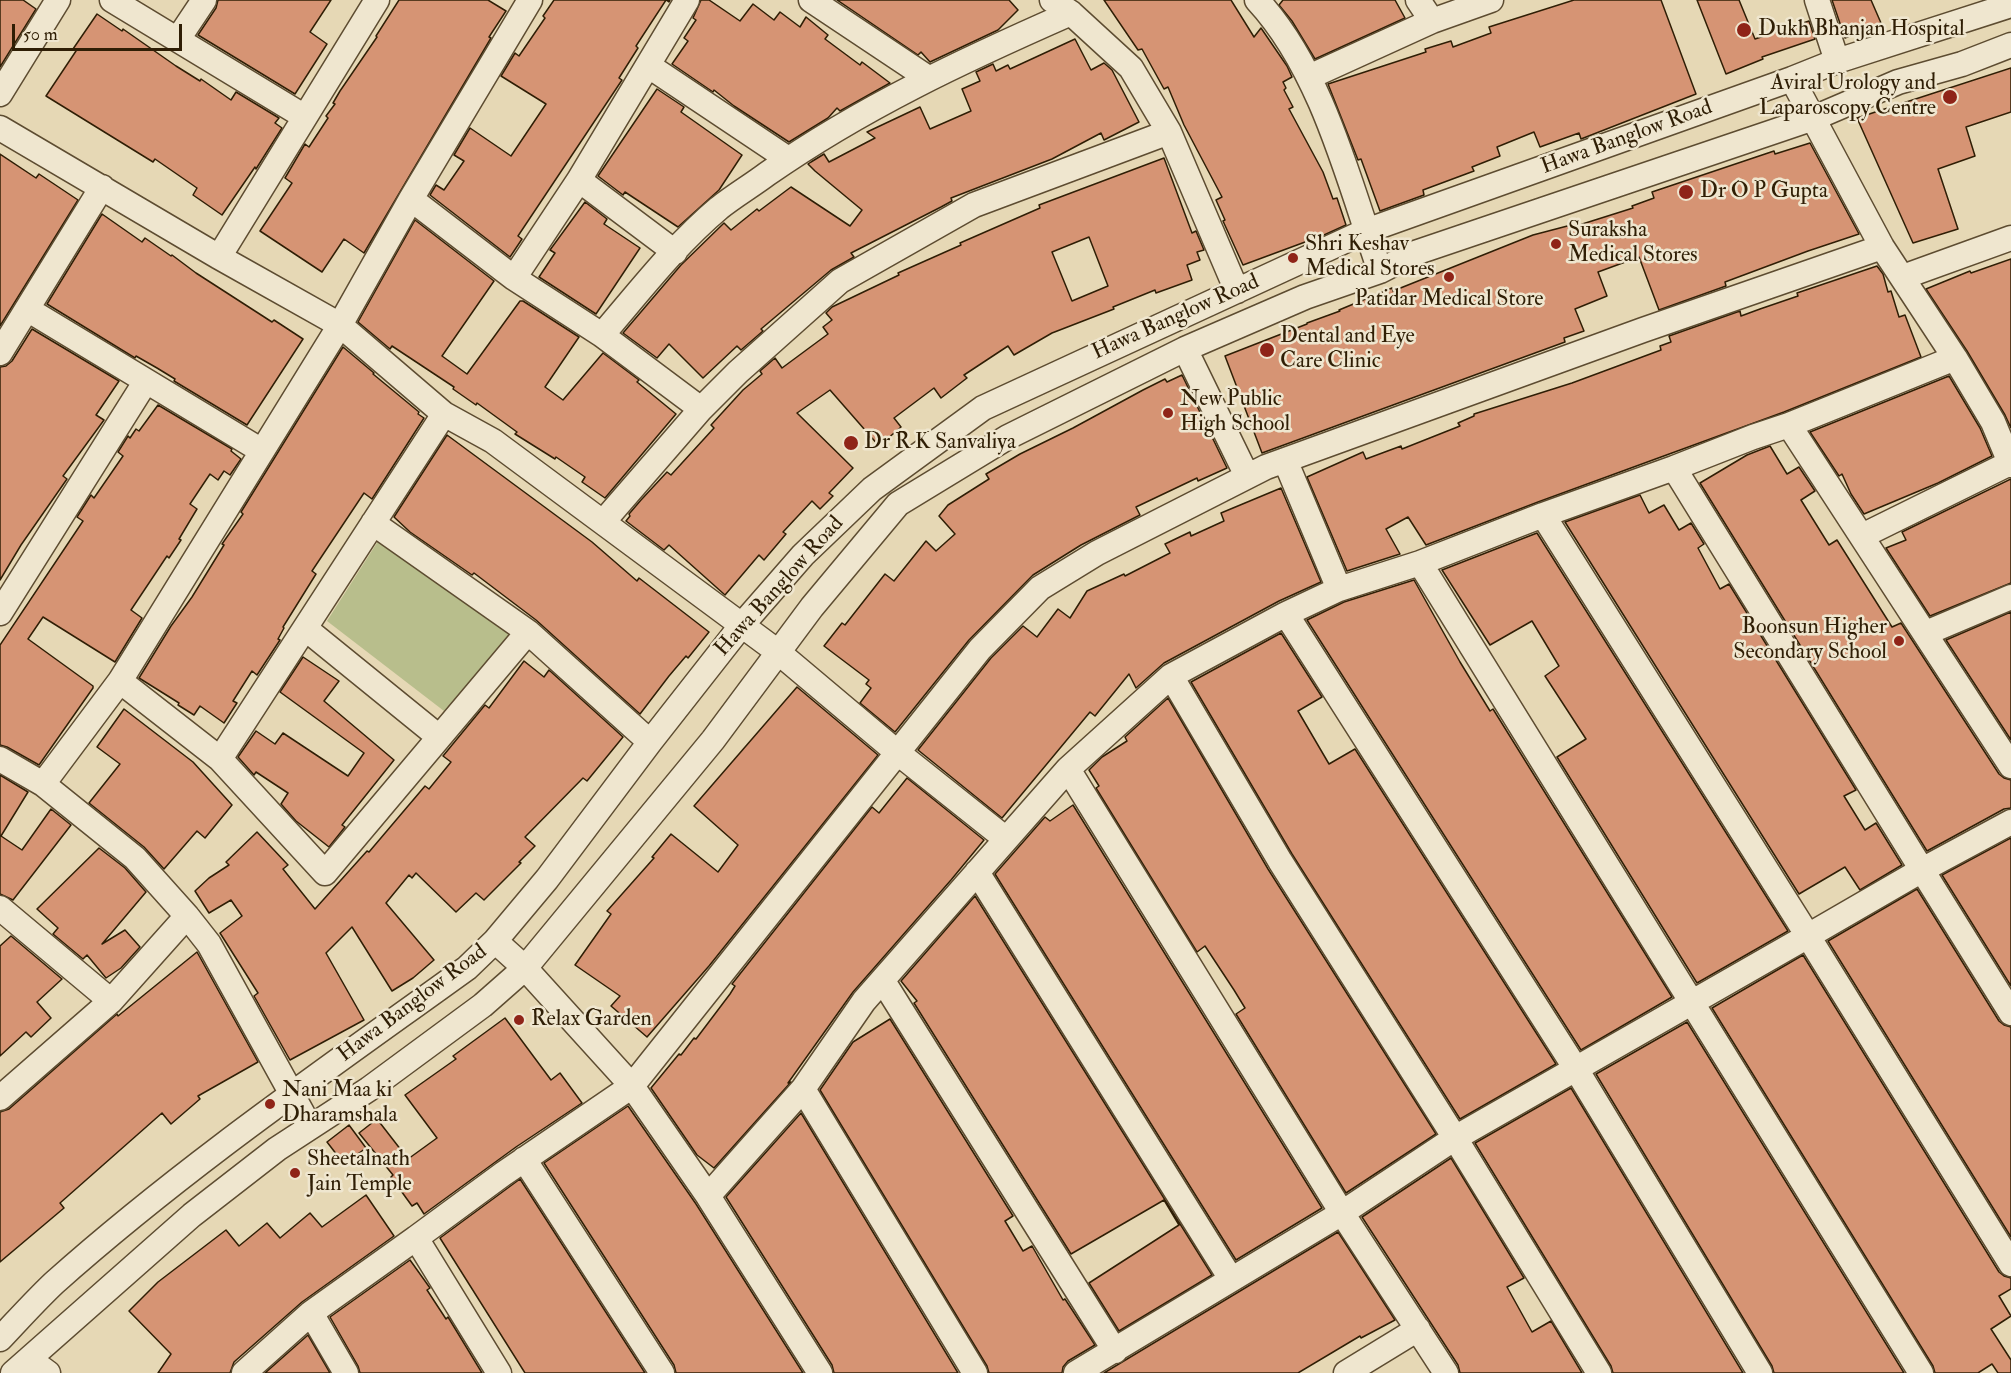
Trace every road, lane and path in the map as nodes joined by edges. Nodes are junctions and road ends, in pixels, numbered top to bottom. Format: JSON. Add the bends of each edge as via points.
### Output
{"nodes":[{"id":1,"x":58,"y":0,"type":"edge"},
{"id":2,"x":112,"y":0,"type":"edge"},
{"id":3,"x":204,"y":0,"type":"edge"},
{"id":4,"x":377,"y":0,"type":"edge"},
{"id":5,"x":530,"y":0,"type":"edge"},
{"id":6,"x":687,"y":0,"type":"edge"},
{"id":7,"x":811,"y":0,"type":"edge"},
{"id":8,"x":1257,"y":0,"type":"edge"},
{"id":9,"x":1418,"y":0,"type":"edge"},
{"id":10,"x":1491,"y":0,"type":"edge"},
{"id":11,"x":1817,"y":0,"type":"edge"},
{"id":12,"x":2011,"y":5,"type":"edge"},
{"id":13,"x":1061,"y":6,"type":"edge"},
{"id":14,"x":1432,"y":21,"type":"junction"},
{"id":15,"x":178,"y":39,"type":"junction"},
{"id":16,"x":2011,"y":45,"type":"edge"},
{"id":17,"x":1837,"y":61,"type":"junction"},
{"id":18,"x":649,"y":66,"type":"junction"},
{"id":19,"x":1309,"y":77,"type":"junction"},
{"id":20,"x":928,"y":78,"type":"junction"},
{"id":21,"x":1791,"y":79,"type":"junction"},
{"id":22,"x":0,"y":94,"type":"edge"},
{"id":23,"x":305,"y":117,"type":"junction"},
{"id":24,"x":1814,"y":118,"type":"junction"},
{"id":25,"x":0,"y":128,"type":"edge"},
{"id":26,"x":1169,"y":132,"type":"junction"},
{"id":27,"x":788,"y":159,"type":"junction"},
{"id":28,"x":579,"y":180,"type":"junction"},
{"id":29,"x":102,"y":187,"type":"junction"},
{"id":30,"x":411,"y":199,"type":"junction"},
{"id":31,"x":1366,"y":231,"type":"junction"},
{"id":32,"x":2011,"y":238,"type":"edge"},
{"id":33,"x":1882,"y":247,"type":"junction"},
{"id":34,"x":675,"y":252,"type":"junction"},
{"id":35,"x":219,"y":257,"type":"junction"},
{"id":36,"x":1380,"y":271,"type":"junction"},
{"id":37,"x":1903,"y":277,"type":"junction"},
{"id":38,"x":514,"y":278,"type":"junction"},
{"id":39,"x":1237,"y":291,"type":"junction"},
{"id":40,"x":27,"y":309,"type":"junction"},
{"id":41,"x":340,"y":326,"type":"junction"},
{"id":42,"x":602,"y":335,"type":"junction"},
{"id":43,"x":1185,"y":349,"type":"junction"},
{"id":44,"x":0,"y":353,"type":"edge"},
{"id":45,"x":1955,"y":358,"type":"junction"},
{"id":46,"x":146,"y":381,"type":"junction"},
{"id":47,"x":701,"y":409,"type":"junction"},
{"id":48,"x":444,"y":414,"type":"junction"},
{"id":49,"x":2002,"y":418,"type":"edge"},
{"id":50,"x":1790,"y":425,"type":"junction"},
{"id":51,"x":262,"y":451,"type":"junction"},
{"id":52,"x":1285,"y":459,"type":"junction"},
{"id":53,"x":2010,"y":464,"type":"edge"},
{"id":54,"x":1674,"y":468,"type":"junction"},
{"id":55,"x":1246,"y":476,"type":"junction"},
{"id":56,"x":1543,"y":515,"type":"junction"},
{"id":57,"x":603,"y":522,"type":"junction"},
{"id":58,"x":373,"y":523,"type":"junction"},
{"id":59,"x":1862,"y":536,"type":"junction"},
{"id":60,"x":1420,"y":563,"type":"junction"},
{"id":61,"x":1339,"y":589,"type":"junction"},
{"id":62,"x":2011,"y":597,"type":"edge"},
{"id":63,"x":1,"y":608,"type":"edge"},
{"id":64,"x":1286,"y":614,"type":"junction"},
{"id":65,"x":741,"y":626,"type":"junction"},
{"id":66,"x":306,"y":629,"type":"junction"},
{"id":67,"x":528,"y":632,"type":"junction"},
{"id":68,"x":1926,"y":633,"type":"junction"},
{"id":69,"x":778,"y":652,"type":"junction"},
{"id":70,"x":1172,"y":676,"type":"junction"},
{"id":71,"x":120,"y":681,"type":"junction"},
{"id":72,"x":439,"y":737,"type":"junction"},
{"id":73,"x":2003,"y":737,"type":"edge"},
{"id":74,"x":650,"y":742,"type":"junction"},
{"id":75,"x":898,"y":753,"type":"junction"},
{"id":76,"x":0,"y":759,"type":"edge"},
{"id":77,"x":220,"y":759,"type":"junction"},
{"id":78,"x":2011,"y":766,"type":"edge"},
{"id":79,"x":1068,"y":769,"type":"junction"},
{"id":80,"x":43,"y":784,"type":"junction"},
{"id":81,"x":2011,"y":822,"type":"edge"},
{"id":82,"x":1006,"y":839,"type":"junction"},
{"id":83,"x":1922,"y":870,"type":"junction"},
{"id":84,"x":977,"y":873,"type":"junction"},
{"id":85,"x":0,"y":908,"type":"edge"},
{"id":86,"x":187,"y":916,"type":"junction"},
{"id":87,"x":1808,"y":936,"type":"junction"},
{"id":88,"x":495,"y":941,"type":"junction"},
{"id":89,"x":525,"y":968,"type":"junction"},
{"id":90,"x":883,"y":981,"type":"junction"},
{"id":91,"x":111,"y":1001,"type":"junction"},
{"id":92,"x":1691,"y":1002,"type":"junction"},
{"id":93,"x":2011,"y":1013,"type":"edge"},
{"id":94,"x":1576,"y":1069,"type":"junction"},
{"id":95,"x":632,"y":1086,"type":"junction"},
{"id":96,"x":803,"y":1089,"type":"junction"},
{"id":97,"x":292,"y":1095,"type":"junction"},
{"id":98,"x":0,"y":1098,"type":"edge"},
{"id":99,"x":310,"y":1127,"type":"junction"},
{"id":100,"x":1455,"y":1138,"type":"junction"},
{"id":101,"x":524,"y":1159,"type":"junction"},
{"id":102,"x":708,"y":1196,"type":"junction"},
{"id":103,"x":1342,"y":1214,"type":"junction"},
{"id":104,"x":416,"y":1238,"type":"junction"},
{"id":105,"x":2011,"y":1264,"type":"edge"},
{"id":106,"x":1231,"y":1279,"type":"junction"},
{"id":107,"x":311,"y":1313,"type":"junction"},
{"id":108,"x":1418,"y":1329,"type":"junction"},
{"id":109,"x":0,"y":1339,"type":"edge"},
{"id":110,"x":1114,"y":1351,"type":"junction"},
{"id":111,"x":30,"y":1368,"type":"edge"},
{"id":112,"x":244,"y":1373,"type":"edge"},
{"id":113,"x":346,"y":1373,"type":"edge"},
{"id":114,"x":499,"y":1373,"type":"edge"},
{"id":115,"x":662,"y":1373,"type":"edge"},
{"id":116,"x":820,"y":1373,"type":"edge"},
{"id":117,"x":975,"y":1373,"type":"edge"},
{"id":118,"x":1076,"y":1373,"type":"edge"},
{"id":119,"x":1346,"y":1373,"type":"edge"},
{"id":120,"x":1446,"y":1373,"type":"edge"},
{"id":121,"x":1599,"y":1373,"type":"edge"},
{"id":122,"x":1760,"y":1373,"type":"edge"},
{"id":123,"x":1921,"y":1373,"type":"edge"}],
"edges":[{"from":1,"to":22,"type":"street"},
{"from":2,"to":15,"type":"street"},
{"from":3,"to":15,"type":"street"},
{"from":4,"to":23,"type":"street"},
{"from":5,"to":30,"type":"street"},
{"from":6,"to":18,"type":"street"},
{"from":7,"to":20,"type":"street"},
{"from":8,"to":19,"type":"street","via":[[1273,18]]},
{"from":9,"to":14,"type":"street"},
{"from":10,"to":14,"type":"street"},
{"from":11,"to":17,"type":"street"},
{"from":12,"to":17,"type":"street","name":"Hawa Banglow Road"},
{"from":13,"to":20,"type":"street"},
{"from":13,"to":26,"type":"street","via":[[1131,68]]},
{"from":14,"to":19,"type":"street"},
{"from":15,"to":23,"type":"street"},
{"from":16,"to":24,"type":"street","name":"Hawa Banglow Road","via":[[1898,82]]},
{"from":17,"to":21,"type":"street","name":"Hawa Banglow Road"},
{"from":18,"to":27,"type":"street"},
{"from":18,"to":28,"type":"street"},
{"from":19,"to":31,"type":"street"},
{"from":20,"to":27,"type":"street"},
{"from":21,"to":24,"type":"street"},
{"from":21,"to":31,"type":"street","name":"Hawa Banglow Road"},
{"from":23,"to":35,"type":"street"},
{"from":24,"to":33,"type":"street"},
{"from":24,"to":36,"type":"street","name":"Hawa Banglow Road","via":[[1415,254]]},
{"from":25,"to":29,"type":"street"},
{"from":26,"to":39,"type":"street"},
{"from":26,"to":47,"type":"street","via":[[974,205],[840,280]]},
{"from":27,"to":34,"type":"street","via":[[719,208]]},
{"from":28,"to":34,"type":"street"},
{"from":28,"to":38,"type":"street"},
{"from":29,"to":35,"type":"street"},
{"from":29,"to":40,"type":"street"},
{"from":30,"to":38,"type":"street"},
{"from":30,"to":41,"type":"street"},
{"from":31,"to":36,"type":"street"},
{"from":31,"to":39,"type":"street","name":"Hawa Banglow Road"},
{"from":32,"to":37,"type":"street"},
{"from":33,"to":37,"type":"street"},
{"from":33,"to":52,"type":"street"},
{"from":34,"to":42,"type":"street"},
{"from":35,"to":41,"type":"street"},
{"from":36,"to":43,"type":"street","name":"Hawa Banglow Road","via":[[1305,297]]},
{"from":37,"to":45,"type":"street"},
{"from":38,"to":42,"type":"street"},
{"from":39,"to":65,"type":"street","name":"Hawa Banglow Road","via":[[983,408],[872,489],[803,555]]},
{"from":40,"to":44,"type":"street"},
{"from":40,"to":46,"type":"street"},
{"from":41,"to":48,"type":"street"},
{"from":41,"to":51,"type":"street"},
{"from":42,"to":47,"type":"street"},
{"from":43,"to":55,"type":"street"},
{"from":43,"to":69,"type":"street","name":"Hawa Banglow Road","via":[[1008,437],[898,504]]},
{"from":45,"to":49,"type":"street"},
{"from":45,"to":50,"type":"street"},
{"from":46,"to":51,"type":"street"},
{"from":46,"to":63,"type":"street"},
{"from":47,"to":57,"type":"street"},
{"from":48,"to":57,"type":"street","via":[[493,441]]},
{"from":48,"to":58,"type":"street"},
{"from":49,"to":53,"type":"street"},
{"from":50,"to":54,"type":"street"},
{"from":50,"to":59,"type":"street"},
{"from":51,"to":71,"type":"street"},
{"from":52,"to":55,"type":"street"},
{"from":52,"to":61,"type":"street"},
{"from":53,"to":59,"type":"street"},
{"from":54,"to":56,"type":"street"},
{"from":54,"to":83,"type":"street"},
{"from":55,"to":75,"type":"street","via":[[1097,553],[1041,588],[980,648]]},
{"from":56,"to":60,"type":"street"},
{"from":56,"to":87,"type":"street"},
{"from":57,"to":65,"type":"street"},
{"from":58,"to":66,"type":"street"},
{"from":58,"to":67,"type":"street"},
{"from":59,"to":68,"type":"street"},
{"from":60,"to":61,"type":"street"},
{"from":60,"to":92,"type":"street"},
{"from":61,"to":64,"type":"street"},
{"from":62,"to":68,"type":"street"},
{"from":64,"to":70,"type":"street"},
{"from":64,"to":94,"type":"street"},
{"from":65,"to":69,"type":"street"},
{"from":65,"to":74,"type":"street","name":"Hawa Banglow Road"},
{"from":66,"to":72,"type":"street"},
{"from":66,"to":77,"type":"street"},
{"from":67,"to":72,"type":"street"},
{"from":67,"to":74,"type":"street"},
{"from":68,"to":73,"type":"street"},
{"from":69,"to":75,"type":"street"},
{"from":69,"to":89,"type":"street","name":"Hawa Banglow Road","via":[[712,740]]},
{"from":70,"to":79,"type":"street"},
{"from":70,"to":100,"type":"street","via":[[1280,861]]},
{"from":71,"to":77,"type":"street"},
{"from":71,"to":80,"type":"street"},
{"from":72,"to":77,"type":"street","via":[[325,873]]},
{"from":73,"to":78,"type":"street"},
{"from":74,"to":88,"type":"street","name":"Hawa Banglow Road"},
{"from":75,"to":82,"type":"street"},
{"from":75,"to":95,"type":"street"},
{"from":76,"to":80,"type":"street"},
{"from":79,"to":82,"type":"street"},
{"from":79,"to":103,"type":"street"},
{"from":80,"to":86,"type":"street","via":[[135,858]]},
{"from":81,"to":83,"type":"street"},
{"from":82,"to":84,"type":"street"},
{"from":83,"to":87,"type":"street"},
{"from":83,"to":93,"type":"street"},
{"from":84,"to":90,"type":"street"},
{"from":84,"to":106,"type":"street"},
{"from":85,"to":91,"type":"street"},
{"from":86,"to":91,"type":"street"},
{"from":86,"to":97,"type":"street","via":[[209,944]]},
{"from":87,"to":92,"type":"street"},
{"from":87,"to":105,"type":"street"},
{"from":88,"to":89,"type":"street"},
{"from":88,"to":97,"type":"street","name":"Hawa Banglow Road","via":[[466,968]]},
{"from":89,"to":95,"type":"street"},
{"from":89,"to":99,"type":"street","name":"Hawa Banglow Road","via":[[483,1005]]},
{"from":90,"to":96,"type":"street","via":[[864,1001]]},
{"from":90,"to":110,"type":"street"},
{"from":91,"to":98,"type":"street"},
{"from":92,"to":94,"type":"street"},
{"from":92,"to":123,"type":"street"},
{"from":94,"to":100,"type":"street"},
{"from":94,"to":122,"type":"street"},
{"from":95,"to":101,"type":"street"},
{"from":95,"to":102,"type":"street"},
{"from":96,"to":102,"type":"street"},
{"from":96,"to":117,"type":"street"},
{"from":97,"to":99,"type":"street"},
{"from":97,"to":109,"type":"street","name":"Hawa Banglow Road","via":[[132,1216],[52,1285]]},
{"from":99,"to":111,"type":"street","name":"Hawa Banglow Road","via":[[192,1215]]},
{"from":100,"to":103,"type":"street"},
{"from":100,"to":121,"type":"street"},
{"from":101,"to":104,"type":"street"},
{"from":101,"to":115,"type":"street"},
{"from":102,"to":116,"type":"street"},
{"from":103,"to":106,"type":"street"},
{"from":103,"to":108,"type":"street"},
{"from":104,"to":107,"type":"street"},
{"from":104,"to":114,"type":"street"},
{"from":106,"to":110,"type":"street"},
{"from":107,"to":112,"type":"street"},
{"from":107,"to":113,"type":"street"},
{"from":108,"to":119,"type":"street"},
{"from":108,"to":120,"type":"street"},
{"from":110,"to":118,"type":"street"}]}
